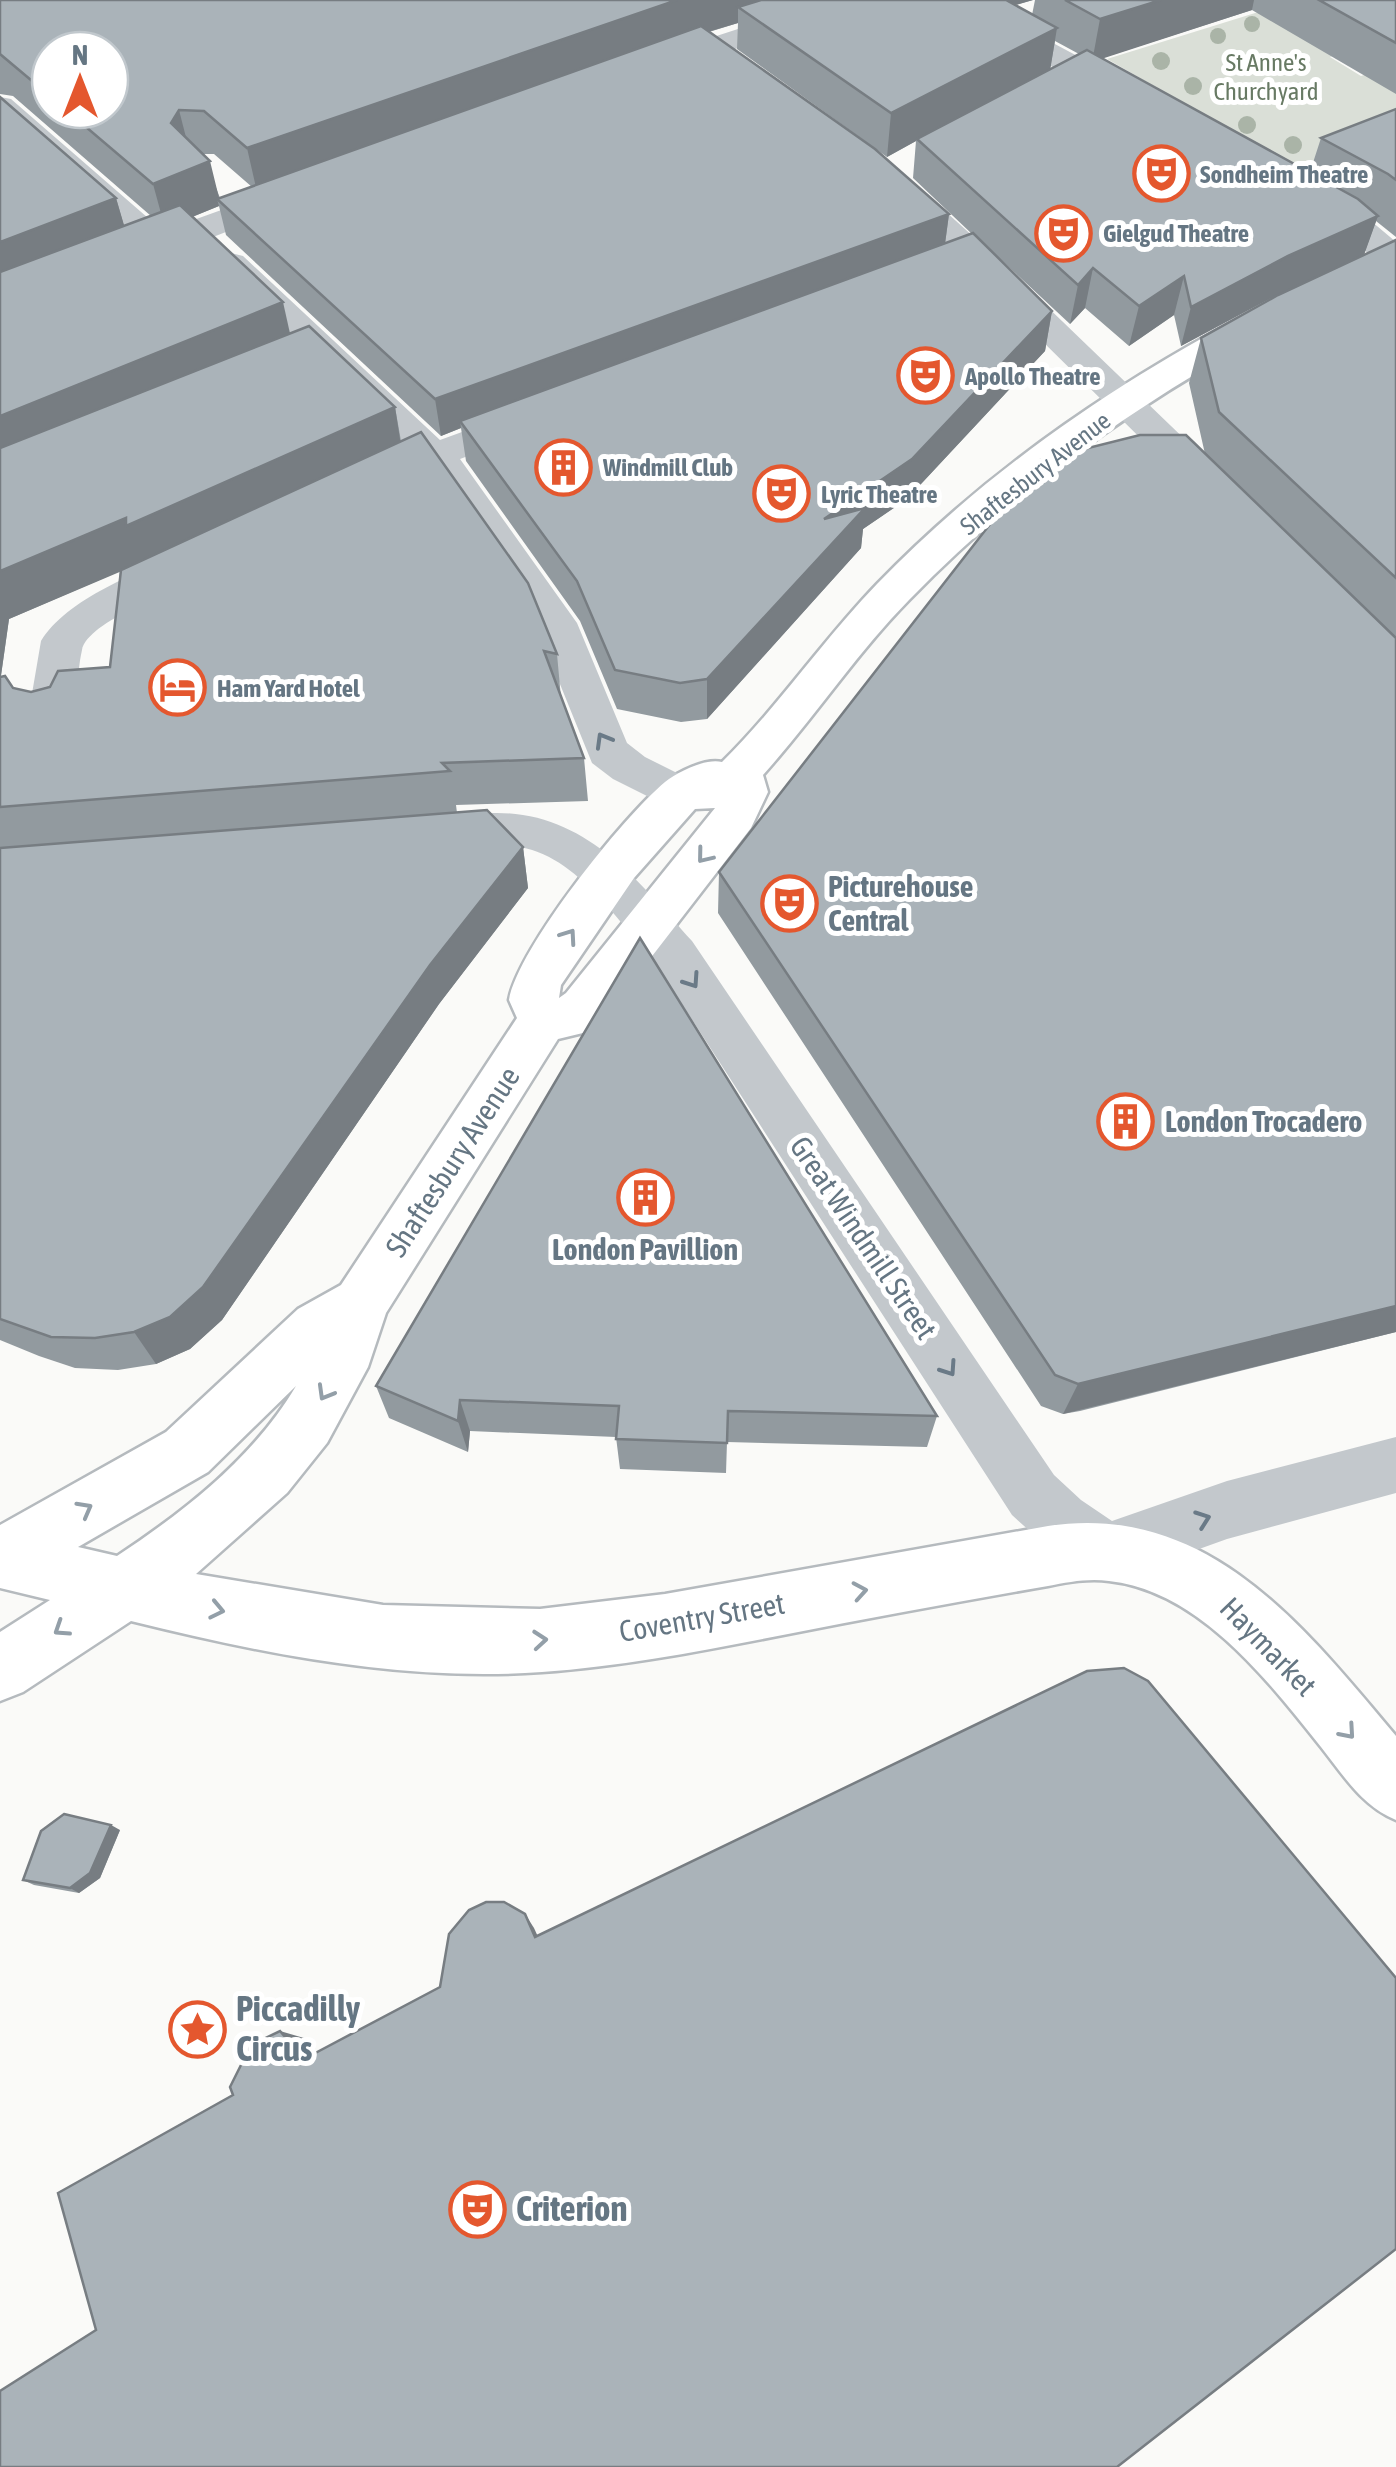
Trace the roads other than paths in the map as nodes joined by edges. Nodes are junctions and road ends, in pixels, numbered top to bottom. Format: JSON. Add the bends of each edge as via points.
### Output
{"nodes":[{"id":1,"x":856,"y":0,"type":"edge"},
{"id":2,"x":926,"y":0,"type":"edge"},
{"id":3,"x":1040,"y":11,"type":"dead end"},
{"id":4,"x":996,"y":24,"type":"junction"},
{"id":5,"x":706,"y":46,"type":"junction"},
{"id":6,"x":747,"y":72,"type":"edge"},
{"id":7,"x":618,"y":79,"type":"edge"},
{"id":8,"x":0,"y":106,"type":"edge"},
{"id":9,"x":1159,"y":113,"type":"edge"},
{"id":10,"x":887,"y":168,"type":"edge"},
{"id":11,"x":324,"y":184,"type":"edge"},
{"id":12,"x":224,"y":185,"type":"edge"},
{"id":13,"x":1290,"y":188,"type":"edge"},
{"id":14,"x":251,"y":209,"type":"junction"},
{"id":15,"x":196,"y":230,"type":"junction"},
{"id":16,"x":158,"y":244,"type":"junction"},
{"id":17,"x":1396,"y":260,"type":"edge"},
{"id":18,"x":0,"y":309,"type":"edge"},
{"id":19,"x":324,"y":351,"type":"junction"},
{"id":20,"x":279,"y":370,"type":"edge"},
{"id":21,"x":1124,"y":403,"type":"junction"},
{"id":22,"x":566,"y":407,"type":"edge"},
{"id":23,"x":435,"y":456,"type":"junction"},
{"id":24,"x":334,"y":501,"type":"edge"},
{"id":25,"x":1237,"y":512,"type":"edge"},
{"id":26,"x":219,"y":554,"type":"edge"},
{"id":27,"x":50,"y":717,"type":"edge"},
{"id":28,"x":740,"y":772,"type":"junction"},
{"id":29,"x":682,"y":794,"type":"junction"},
{"id":30,"x":381,"y":840,"type":"edge"},
{"id":31,"x":630,"y":903,"type":"junction"},
{"id":32,"x":361,"y":1303,"type":"junction"},
{"id":33,"x":1396,"y":1465,"type":"edge"},
{"id":34,"x":1110,"y":1551,"type":"junction"},
{"id":35,"x":0,"y":1558,"type":"edge"},
{"id":36,"x":122,"y":1589,"type":"junction"},
{"id":37,"x":0,"y":1670,"type":"edge"},
{"id":38,"x":1396,"y":1787,"type":"edge"}],
"edges":[{"from":1,"to":5,"type":"street"},
{"from":2,"to":4,"type":"street"},
{"from":3,"to":4,"type":"street"},
{"from":4,"to":9,"type":"street","via":[[1070,78]]},
{"from":5,"to":6,"type":"street"},
{"from":5,"to":7,"type":"street"},
{"from":8,"to":16,"type":"street"},
{"from":10,"to":21,"type":"street","via":[[960,261]]},
{"from":11,"to":14,"type":"street"},
{"from":12,"to":14,"type":"street"},
{"from":13,"to":17,"type":"street","via":[[1358,228]]},
{"from":14,"to":15,"type":"street"},
{"from":15,"to":16,"type":"street"},
{"from":15,"to":19,"type":"street"},
{"from":16,"to":18,"type":"street"},
{"from":17,"to":21,"type":"main road","name":"Shaftesbury Avenue","via":[[1318,290]]},
{"from":19,"to":20,"type":"street"},
{"from":19,"to":23,"type":"street"},
{"from":21,"to":25,"type":"street"},
{"from":21,"to":28,"type":"main road","name":"Shaftesbury Avenue","via":[[1034,467],[898,588]]},
{"from":22,"to":23,"type":"street"},
{"from":23,"to":24,"type":"street"},
{"from":29,"to":23,"type":"street","one_way":true,"via":[[608,752],[556,623]]},
{"from":26,"to":27,"type":"street","via":[[84,617],[62,641]]},
{"from":28,"to":29,"type":"main road","name":"Shaftesbury Avenue","via":[[705,779]]},
{"from":28,"to":31,"type":"main road","name":"Shaftesbury Avenue","one_way":true,"via":[[745,792],[735,816]]},
{"from":29,"to":31,"type":"main road","name":"Shaftesbury Avenue"},
{"from":30,"to":31,"type":"street","name":"Great Windmill Street","via":[[523,830],[556,842]]},
{"from":31,"to":32,"type":"main road","name":"Shaftesbury Avenue","via":[[584,1007],[569,1018],[544,1020]]},
{"from":31,"to":34,"type":"street","name":"Great Windmill Street","one_way":true,"via":[[686,970],[1033,1495],[1068,1530]]},
{"from":35,"to":32,"type":"main road","name":"Shaftesbury Avenue","one_way":true,"via":[[186,1452],[318,1327]]},
{"from":32,"to":36,"type":"main road","name":"Shaftesbury Avenue","one_way":true,"via":[[350,1350],[312,1416],[244,1498]]},
{"from":34,"to":33,"type":"street","name":"Coventry Street","one_way":true,"via":[[1227,1510]]},
{"from":36,"to":34,"type":"main road","name":"Coventry Street","one_way":true,"via":[[332,1632],[464,1645],[616,1633]]},
{"from":34,"to":38,"type":"main road","name":"Haymarket","one_way":true,"via":[[1181,1572],[1244,1613]]},
{"from":35,"to":36,"type":"main road","name":"Coventry Street"},
{"from":36,"to":37,"type":"main road","one_way":true}]}
